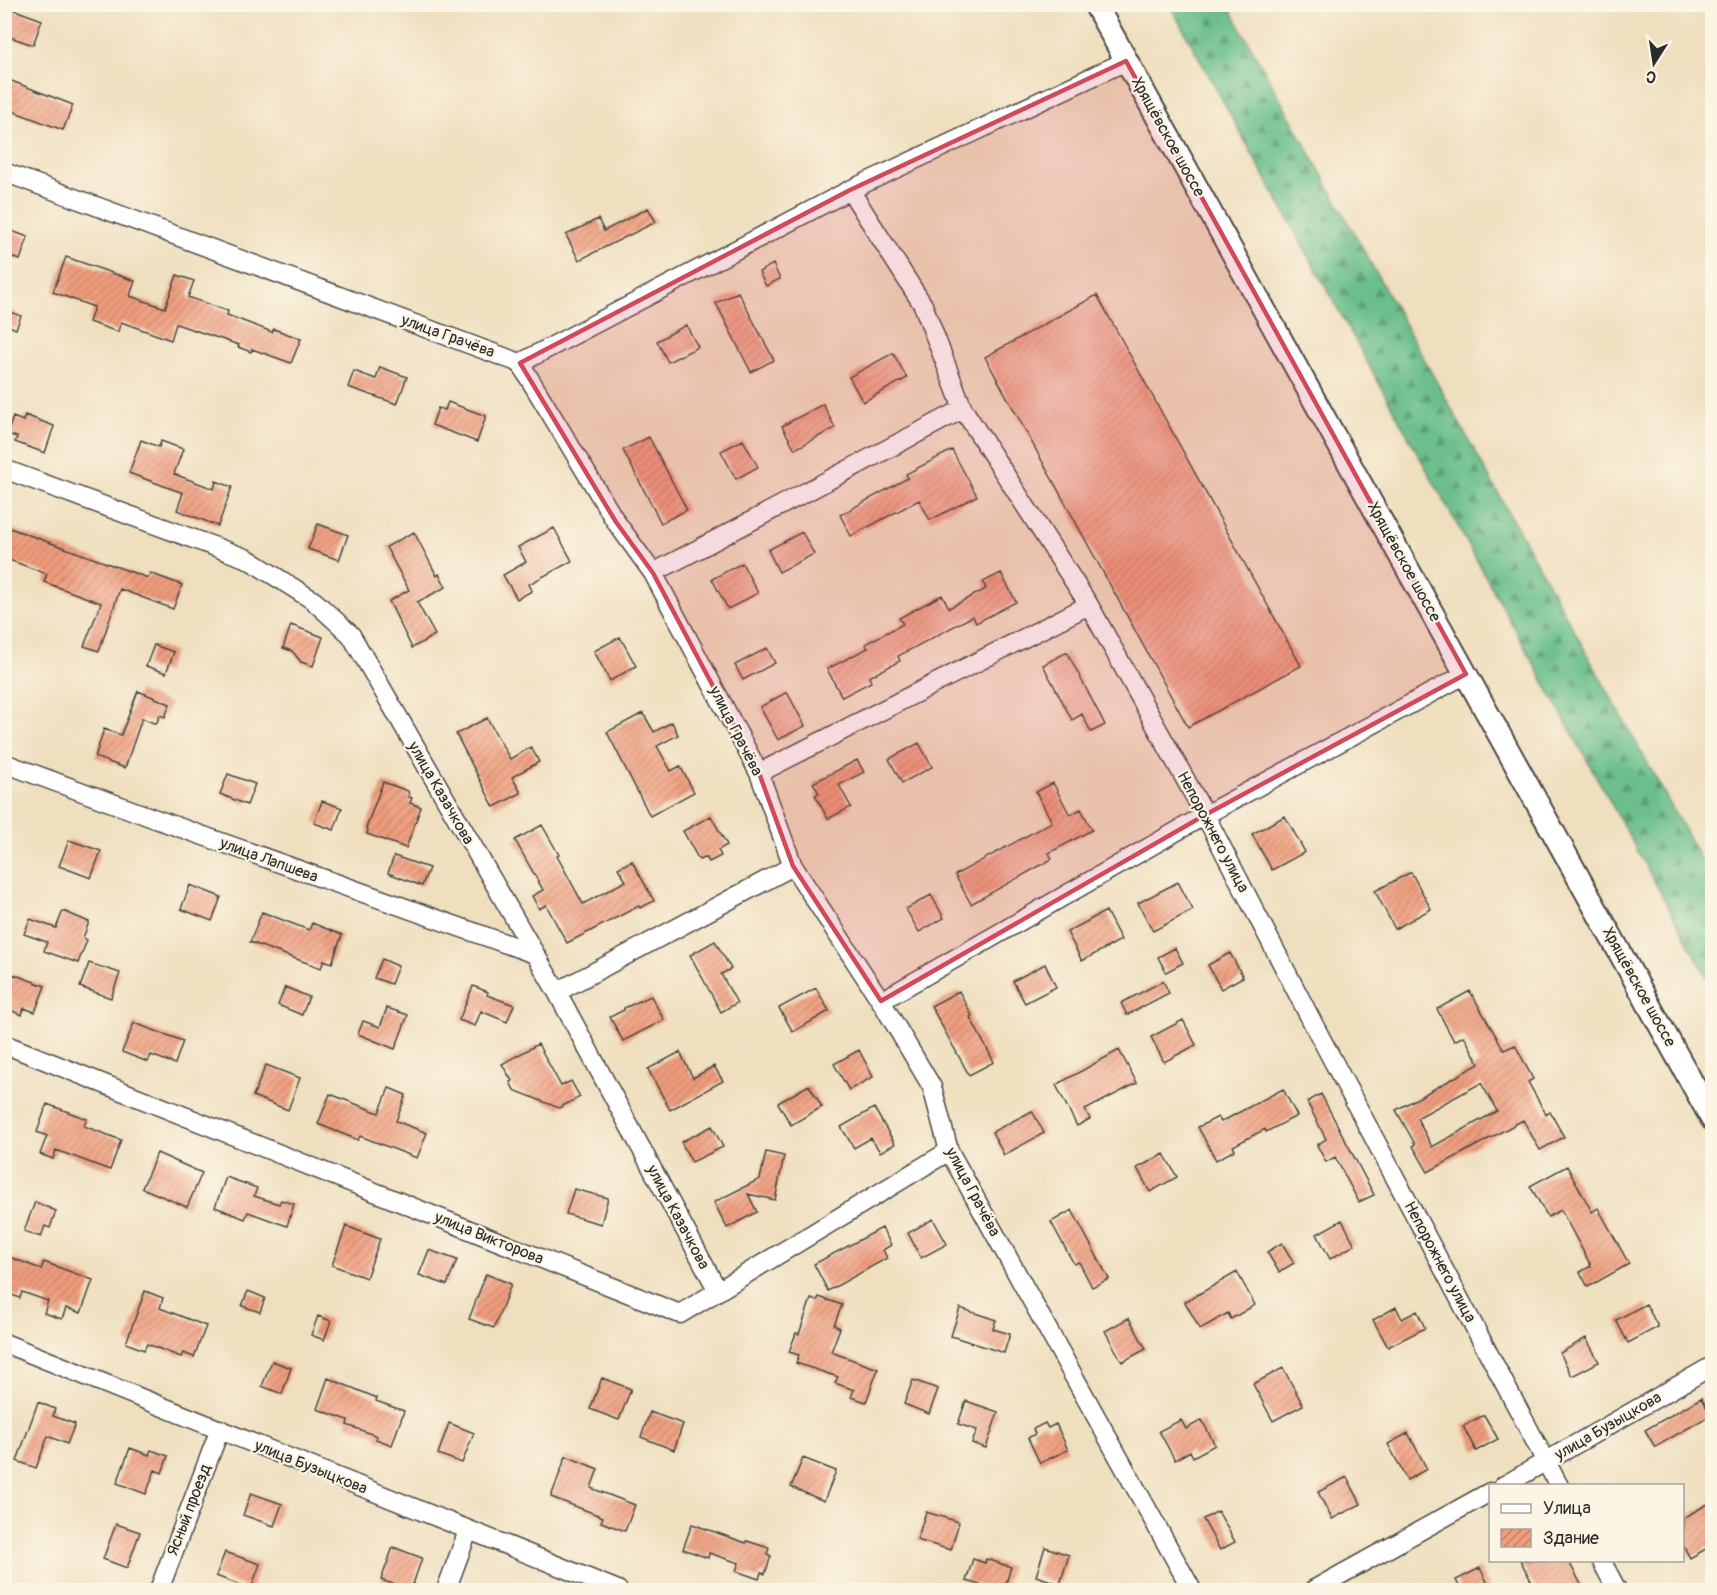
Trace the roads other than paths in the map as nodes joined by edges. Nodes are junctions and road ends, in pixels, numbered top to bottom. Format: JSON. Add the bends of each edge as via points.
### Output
{"nodes":[{"id":1,"x":1095,"y":4,"type":"edge"},
{"id":2,"x":1126,"y":61,"type":"junction"},
{"id":3,"x":4,"y":172,"type":"edge"},
{"id":4,"x":850,"y":190,"type":"junction"},
{"id":5,"x":520,"y":363,"type":"junction"},
{"id":6,"x":963,"y":409,"type":"junction"},
{"id":7,"x":4,"y":469,"type":"edge"},
{"id":8,"x":653,"y":573,"type":"junction"},
{"id":9,"x":1089,"y":604,"type":"junction"},
{"id":10,"x":1466,"y":674,"type":"junction"},
{"id":11,"x":4,"y":763,"type":"edge"},
{"id":12,"x":759,"y":773,"type":"junction"},
{"id":13,"x":1204,"y":815,"type":"junction"},
{"id":14,"x":793,"y":866,"type":"junction"},
{"id":15,"x":535,"y":954,"type":"junction"},
{"id":16,"x":557,"y":992,"type":"junction"},
{"id":17,"x":881,"y":1001,"type":"junction"},
{"id":18,"x":4,"y":1044,"type":"edge"},
{"id":19,"x":1713,"y":1119,"type":"edge"},
{"id":20,"x":949,"y":1150,"type":"junction"},
{"id":21,"x":718,"y":1291,"type":"junction"},
{"id":22,"x":4,"y":1343,"type":"edge"},
{"id":23,"x":1713,"y":1366,"type":"edge"},
{"id":24,"x":220,"y":1430,"type":"junction"},
{"id":25,"x":1546,"y":1462,"type":"junction"},
{"id":26,"x":1505,"y":1484,"type":"edge"},
{"id":27,"x":1558,"y":1484,"type":"edge"},
{"id":28,"x":1489,"y":1493,"type":"edge"},
{"id":29,"x":468,"y":1532,"type":"junction"},
{"id":30,"x":1602,"y":1562,"type":"edge"},
{"id":31,"x":159,"y":1590,"type":"edge"},
{"id":32,"x":446,"y":1590,"type":"edge"},
{"id":33,"x":618,"y":1590,"type":"edge"},
{"id":34,"x":1192,"y":1590,"type":"edge"},
{"id":35,"x":1313,"y":1590,"type":"edge"},
{"id":36,"x":1617,"y":1590,"type":"edge"}],
"edges":[{"from":1,"to":2,"type":"main road","name":"Хрящёвское шоссе"},
{"from":2,"to":4,"type":"street"},
{"from":2,"to":10,"type":"main road","name":"Хрящёвское шоссе"},
{"from":3,"to":5,"type":"street","name":"улица Грачёва"},
{"from":4,"to":5,"type":"street"},
{"from":4,"to":6,"type":"street","name":"Непорожнего улица","via":[[923,305]]},
{"from":5,"to":8,"type":"street","name":"улица Грачёва","via":[[616,522]]},
{"from":6,"to":8,"type":"street"},
{"from":6,"to":9,"type":"street","name":"Непорожнего улица"},
{"from":7,"to":15,"type":"street","name":"улица Казачкова","via":[[248,559],[314,601],[351,635]]},
{"from":8,"to":12,"type":"street","name":"улица Грачёва"},
{"from":9,"to":12,"type":"street"},
{"from":9,"to":13,"type":"street","name":"Непорожнего улица"},
{"from":10,"to":13,"type":"street"},
{"from":10,"to":19,"type":"main road","name":"Хрящёвское шоссе"},
{"from":11,"to":15,"type":"street","name":"улица Лапшева"},
{"from":12,"to":14,"type":"street","name":"улица Грачёва"},
{"from":13,"to":17,"type":"street"},
{"from":13,"to":25,"type":"street","name":"Непорожнего улица"},
{"from":14,"to":16,"type":"street"},
{"from":14,"to":17,"type":"street","name":"улица Грачёва"},
{"from":15,"to":16,"type":"street","name":"улица Казачкова"},
{"from":16,"to":21,"type":"street","name":"улица Казачкова"},
{"from":17,"to":20,"type":"street","name":"улица Грачёва","via":[[932,1087]]},
{"from":18,"to":21,"type":"street","name":"улица Викторова","via":[[680,1314]]},
{"from":20,"to":21,"type":"street","name":"улица Викторова"},
{"from":20,"to":34,"type":"street","name":"улица Грачёва"},
{"from":22,"to":24,"type":"street","name":"улица Бузыцкова"},
{"from":23,"to":25,"type":"street","name":"улица Бузыцкова"},
{"from":24,"to":29,"type":"street","name":"улица Бузыцкова"},
{"from":24,"to":31,"type":"street","name":"Ясный проезд"},
{"from":25,"to":26,"type":"street","name":"улица Бузыцкова"},
{"from":25,"to":27,"type":"street","name":"Непорожнего улица"},
{"from":28,"to":35,"type":"street"},
{"from":29,"to":32,"type":"street"},
{"from":29,"to":33,"type":"street","name":"улица Бузыцкова"},
{"from":30,"to":36,"type":"street"}]}
